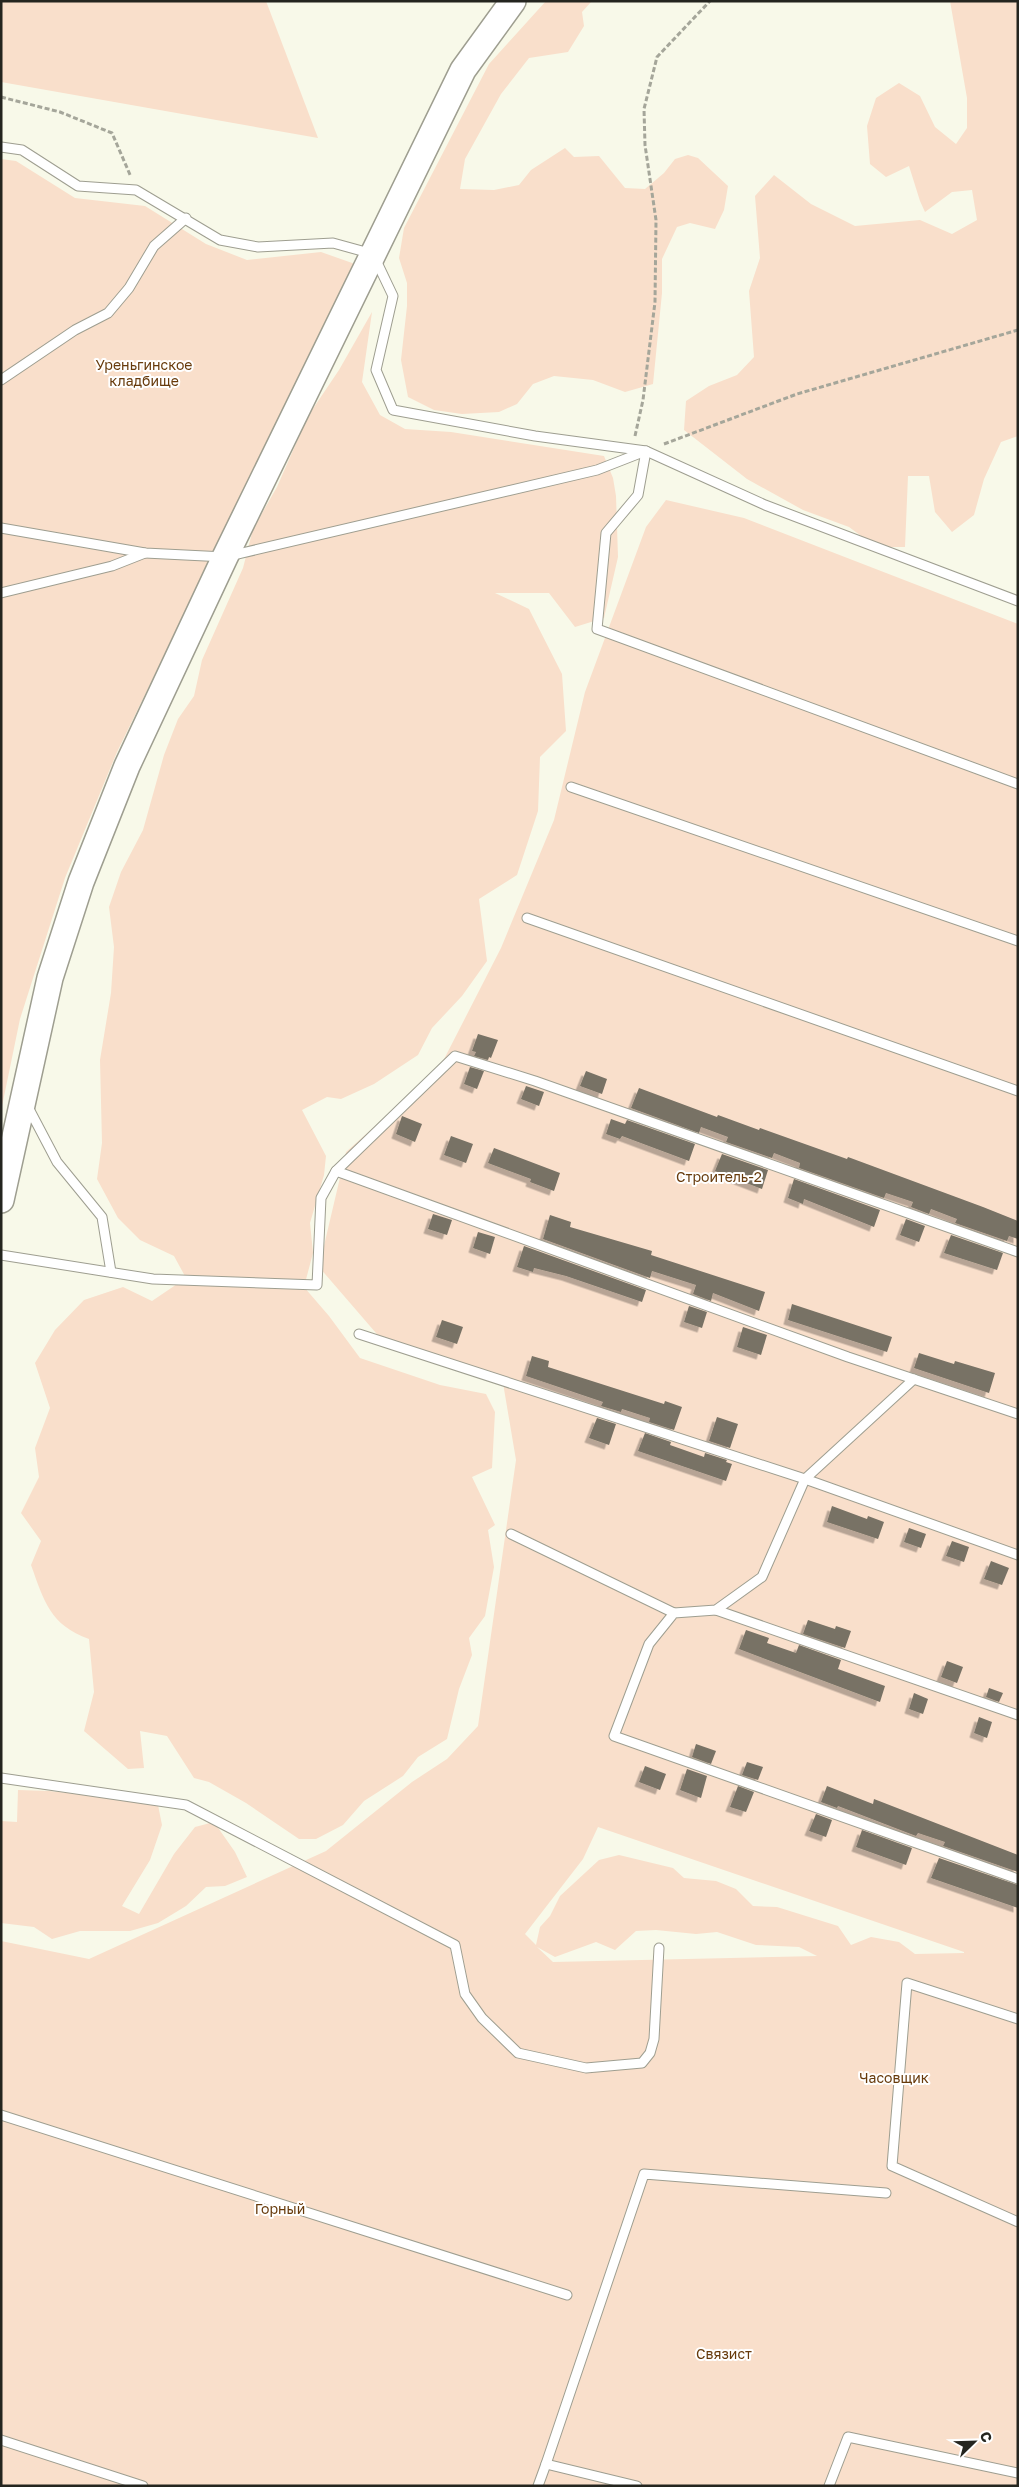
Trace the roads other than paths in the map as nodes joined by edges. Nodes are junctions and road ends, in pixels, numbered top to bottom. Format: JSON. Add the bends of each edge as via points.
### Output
{"nodes":[{"id":1,"x":513,"y":1,"type":"edge"},
{"id":2,"x":1,"y":147,"type":"edge"},
{"id":3,"x":186,"y":218,"type":"junction"},
{"id":4,"x":373,"y":254,"type":"junction"},
{"id":5,"x":1,"y":380,"type":"edge"},
{"id":6,"x":646,"y":451,"type":"junction"},
{"id":7,"x":1,"y":528,"type":"edge"},
{"id":8,"x":145,"y":552,"type":"junction"},
{"id":9,"x":225,"y":557,"type":"junction"},
{"id":10,"x":1,"y":593,"type":"edge"},
{"id":11,"x":1018,"y":601,"type":"edge"},
{"id":12,"x":1018,"y":784,"type":"edge"},
{"id":13,"x":570,"y":787,"type":"dead end"},
{"id":14,"x":527,"y":918,"type":"dead end"},
{"id":15,"x":1018,"y":941,"type":"edge"},
{"id":16,"x":1018,"y":1091,"type":"edge"},
{"id":17,"x":24,"y":1101,"type":"junction"},
{"id":18,"x":5,"y":1170,"type":"edge"},
{"id":19,"x":336,"y":1171,"type":"junction"},
{"id":20,"x":1,"y":1200,"type":"edge"},
{"id":21,"x":1018,"y":1252,"type":"edge"},
{"id":22,"x":1,"y":1255,"type":"edge"},
{"id":23,"x":111,"y":1272,"type":"junction"},
{"id":24,"x":359,"y":1334,"type":"dead end"},
{"id":25,"x":914,"y":1379,"type":"junction"},
{"id":26,"x":1018,"y":1414,"type":"edge"},
{"id":27,"x":805,"y":1479,"type":"junction"},
{"id":28,"x":511,"y":1534,"type":"dead end"},
{"id":29,"x":1018,"y":1555,"type":"edge"},
{"id":30,"x":716,"y":1610,"type":"junction"},
{"id":31,"x":674,"y":1613,"type":"junction"},
{"id":32,"x":1018,"y":1715,"type":"edge"},
{"id":33,"x":1,"y":1778,"type":"edge"},
{"id":34,"x":1018,"y":1879,"type":"edge"},
{"id":35,"x":658,"y":1948,"type":"dead end"},
{"id":36,"x":1018,"y":2019,"type":"edge"},
{"id":37,"x":1,"y":2115,"type":"edge"},
{"id":38,"x":886,"y":2193,"type":"dead end"},
{"id":39,"x":1018,"y":2222,"type":"edge"},
{"id":40,"x":567,"y":2295,"type":"dead end"},
{"id":41,"x":1,"y":2440,"type":"edge"},
{"id":42,"x":546,"y":2464,"type":"junction"},
{"id":43,"x":1018,"y":2473,"type":"edge"},
{"id":44,"x":143,"y":2486,"type":"edge"},
{"id":45,"x":538,"y":2486,"type":"edge"},
{"id":46,"x":637,"y":2486,"type":"edge"},
{"id":47,"x":829,"y":2486,"type":"edge"}],
"edges":[{"from":1,"to":4,"type":"main road","via":[[463,70]]},
{"from":2,"to":3,"type":"lane","via":[[22,150],[78,186],[136,190]]},
{"from":3,"to":4,"type":"lane","via":[[220,240],[258,247],[333,243]]},
{"from":3,"to":5,"type":"lane","via":[[154,246],[129,288],[108,313],[75,330]]},
{"from":4,"to":6,"type":"lane","via":[[393,296],[376,370],[393,410],[535,436]]},
{"from":4,"to":9,"type":"main road"},
{"from":6,"to":9,"type":"lane","via":[[597,470]]},
{"from":6,"to":11,"type":"lane","via":[[764,505]]},
{"from":6,"to":12,"type":"lane","via":[[638,495],[606,533],[597,629]]},
{"from":7,"to":8,"type":"lane"},
{"from":8,"to":9,"type":"lane"},
{"from":8,"to":10,"type":"lane","via":[[112,566]]},
{"from":9,"to":17,"type":"main road","via":[[127,766],[81,882],[50,978]]},
{"from":13,"to":15,"type":"lane"},
{"from":14,"to":16,"type":"lane"},
{"from":17,"to":18,"type":"main road"},
{"from":17,"to":23,"type":"lane","via":[[57,1162],[102,1217]]},
{"from":18,"to":20,"type":"main road"},
{"from":19,"to":21,"type":"lane","via":[[454,1056],[535,1081]]},
{"from":19,"to":23,"type":"lane","via":[[321,1198],[316,1285],[153,1279]]},
{"from":19,"to":25,"type":"lane"},
{"from":22,"to":23,"type":"lane"},
{"from":24,"to":27,"type":"lane"},
{"from":25,"to":26,"type":"lane"},
{"from":25,"to":27,"type":"lane"},
{"from":27,"to":29,"type":"lane"},
{"from":27,"to":30,"type":"lane","via":[[762,1576]]},
{"from":28,"to":31,"type":"lane"},
{"from":30,"to":31,"type":"lane"},
{"from":30,"to":32,"type":"lane"},
{"from":31,"to":34,"type":"lane","via":[[649,1644],[614,1736]]},
{"from":33,"to":35,"type":"lane","via":[[186,1805],[456,1945],[465,1994],[482,2018],[518,2053],[586,2068],[642,2063],[650,2053],[654,2039]]},
{"from":36,"to":39,"type":"lane","via":[[907,1983],[892,2166]]},
{"from":37,"to":40,"type":"lane"},
{"from":38,"to":42,"type":"lane","via":[[644,2174]]},
{"from":41,"to":44,"type":"lane"},
{"from":42,"to":45,"type":"lane"},
{"from":42,"to":46,"type":"lane"},
{"from":43,"to":47,"type":"lane","via":[[848,2437]]}]}
